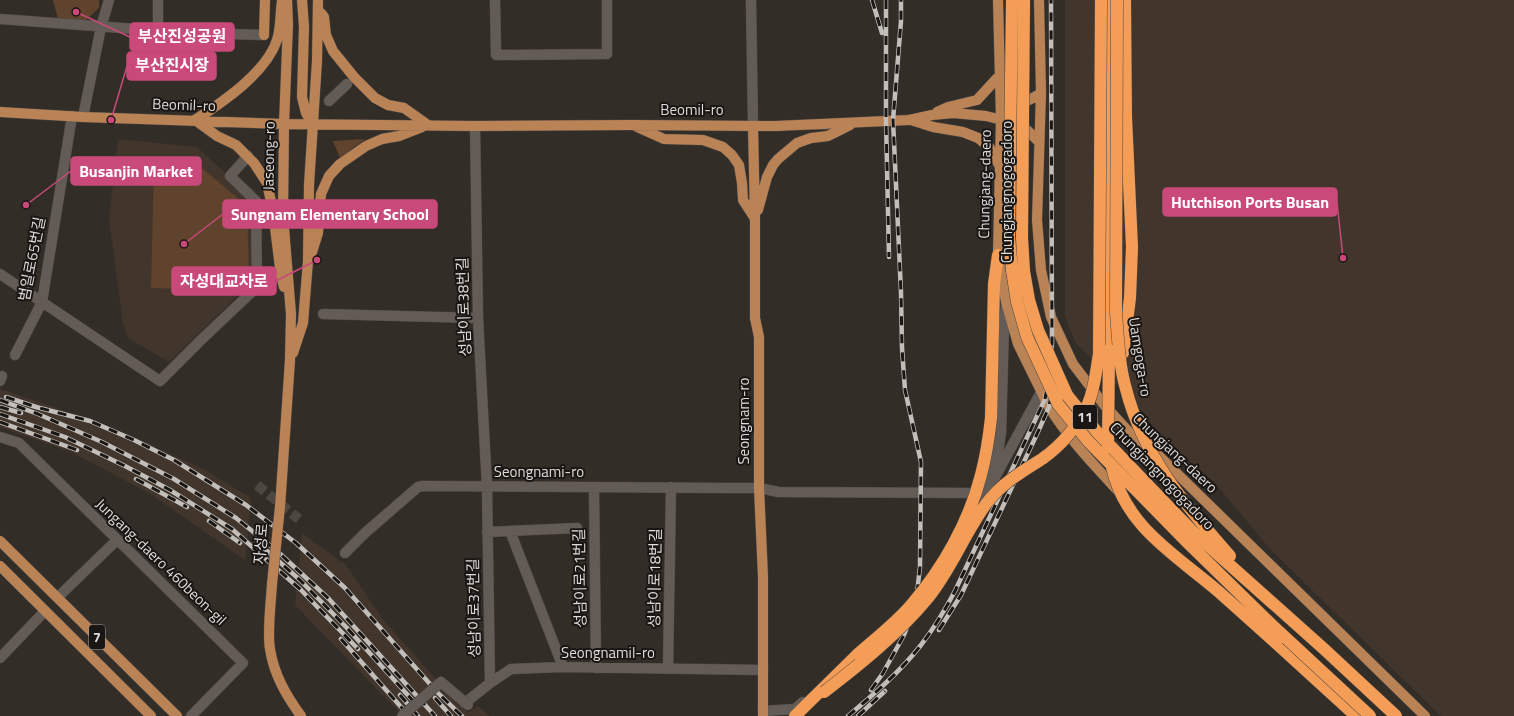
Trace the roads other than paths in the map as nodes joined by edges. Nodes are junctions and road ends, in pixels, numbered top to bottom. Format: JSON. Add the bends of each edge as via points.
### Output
{"nodes":[{"id":1,"x":109,"y":0,"type":"edge"},
{"id":2,"x":158,"y":0,"type":"edge"},
{"id":3,"x":265,"y":0,"type":"edge"},
{"id":4,"x":283,"y":0,"type":"edge"},
{"id":5,"x":286,"y":0,"type":"edge"},
{"id":6,"x":302,"y":0,"type":"edge"},
{"id":7,"x":495,"y":0,"type":"edge"},
{"id":8,"x":607,"y":0,"type":"edge"},
{"id":9,"x":751,"y":0,"type":"edge"},
{"id":10,"x":998,"y":0,"type":"edge"},
{"id":11,"x":1012,"y":0,"type":"edge"},
{"id":12,"x":1024,"y":0,"type":"edge"},
{"id":13,"x":1039,"y":0,"type":"edge"},
{"id":14,"x":1101,"y":0,"type":"edge"},
{"id":15,"x":1109,"y":0,"type":"edge"},
{"id":16,"x":1117,"y":0,"type":"edge"},
{"id":17,"x":1124,"y":0,"type":"edge"},
{"id":18,"x":318,"y":4,"type":"edge"},
{"id":19,"x":0,"y":19,"type":"edge"},
{"id":20,"x":101,"y":27,"type":"junction"},
{"id":21,"x":158,"y":30,"type":"junction"},
{"id":22,"x":264,"y":35,"type":"joint"},
{"id":23,"x":1000,"y":75,"type":"junction"},
{"id":24,"x":347,"y":84,"type":"dead end"},
{"id":25,"x":1041,"y":93,"type":"junction"},
{"id":26,"x":1000,"y":97,"type":"junction"},
{"id":27,"x":329,"y":101,"type":"dead end"},
{"id":28,"x":0,"y":112,"type":"edge"},
{"id":29,"x":932,"y":114,"type":"junction"},
{"id":30,"x":72,"y":116,"type":"junction"},
{"id":31,"x":83,"y":117,"type":"junction"},
{"id":32,"x":1001,"y":119,"type":"junction"},
{"id":33,"x":195,"y":120,"type":"junction"},
{"id":34,"x":909,"y":120,"type":"junction"},
{"id":35,"x":853,"y":123,"type":"junction"},
{"id":36,"x":284,"y":124,"type":"junction"},
{"id":37,"x":313,"y":125,"type":"junction"},
{"id":38,"x":428,"y":125,"type":"junction"},
{"id":39,"x":631,"y":125,"type":"junction"},
{"id":40,"x":475,"y":126,"type":"junction"},
{"id":41,"x":753,"y":126,"type":"junction"},
{"id":42,"x":1039,"y":142,"type":"junction"},
{"id":43,"x":248,"y":156,"type":"junction"},
{"id":44,"x":1000,"y":166,"type":"junction"},
{"id":45,"x":755,"y":219,"type":"junction"},
{"id":46,"x":998,"y":254,"type":"junction"},
{"id":47,"x":308,"y":261,"type":"junction"},
{"id":48,"x":0,"y":274,"type":"edge"},
{"id":49,"x":42,"y":302,"type":"junction"},
{"id":50,"x":1006,"y":302,"type":"junction"},
{"id":51,"x":291,"y":314,"type":"junction"},
{"id":52,"x":323,"y":314,"type":"dead end"},
{"id":53,"x":478,"y":318,"type":"junction"},
{"id":54,"x":15,"y":355,"type":"dead end"},
{"id":55,"x":290,"y":360,"type":"junction"},
{"id":56,"x":1041,"y":392,"type":"junction"},
{"id":57,"x":0,"y":437,"type":"edge"},
{"id":58,"x":1157,"y":454,"type":"junction"},
{"id":59,"x":487,"y":487,"type":"junction"},
{"id":60,"x":594,"y":487,"type":"junction"},
{"id":61,"x":671,"y":487,"type":"junction"},
{"id":62,"x":759,"y":488,"type":"junction"},
{"id":63,"x":973,"y":493,"type":"junction"},
{"id":64,"x":280,"y":507,"type":"joint"},
{"id":65,"x":577,"y":528,"type":"dead end"},
{"id":66,"x":510,"y":531,"type":"junction"},
{"id":67,"x":487,"y":532,"type":"junction"},
{"id":68,"x":116,"y":540,"type":"junction"},
{"id":69,"x":0,"y":541,"type":"edge"},
{"id":70,"x":345,"y":553,"type":"dead end"},
{"id":71,"x":0,"y":566,"type":"edge"},
{"id":72,"x":58,"y":597,"type":"junction"},
{"id":73,"x":45,"y":611,"type":"junction"},
{"id":74,"x":1324,"y":650,"type":"junction"},
{"id":75,"x":0,"y":658,"type":"edge"},
{"id":76,"x":563,"y":668,"type":"junction"},
{"id":77,"x":596,"y":668,"type":"junction"},
{"id":78,"x":668,"y":669,"type":"junction"},
{"id":79,"x":763,"y":670,"type":"junction"},
{"id":80,"x":490,"y":683,"type":"junction"},
{"id":81,"x":802,"y":712,"type":"edge"},
{"id":82,"x":763,"y":713,"type":"edge"},
{"id":83,"x":151,"y":716,"type":"edge"},
{"id":84,"x":177,"y":716,"type":"edge"},
{"id":85,"x":191,"y":716,"type":"edge"},
{"id":86,"x":301,"y":716,"type":"edge"},
{"id":87,"x":402,"y":716,"type":"edge"},
{"id":88,"x":795,"y":716,"type":"edge"},
{"id":89,"x":1350,"y":716,"type":"edge"},
{"id":90,"x":1356,"y":716,"type":"edge"},
{"id":91,"x":1370,"y":716,"type":"edge"},
{"id":92,"x":1396,"y":716,"type":"edge"},
{"id":93,"x":1425,"y":716,"type":"edge"}],
"edges":[{"from":1,"to":20,"type":"street"},
{"from":2,"to":21,"type":"street"},
{"from":3,"to":22,"type":"main road"},
{"from":4,"to":33,"type":"main road","via":[[278,40],[267,59],[244,84],[218,106]]},
{"from":5,"to":36,"type":"main road","name":"Jaseong-ro","via":[[288,24]]},
{"from":6,"to":37,"type":"main road","name":"Jaseong-ro","via":[[302,98]]},
{"from":7,"to":8,"type":"street","via":[[496,55],[607,54]]},
{"from":9,"to":41,"type":"street"},
{"from":10,"to":23,"type":"main road","name":"Chungjang-daero"},
{"from":11,"to":91,"type":"highway","name":"Chungjangnogogadoro","number":"11","bridge":true,"via":[[1009,237],[1012,270],[1017,302],[1027,337],[1058,404],[1088,441],[1187,542]]},
{"from":12,"to":74,"type":"highway","name":"Chungjangnogogadoro","number":"11","bridge":true,"via":[[1024,271],[1038,330],[1067,395],[1097,432],[1194,533]]},
{"from":13,"to":25,"type":"main road","name":"Chungjang-daero"},
{"from":14,"to":81,"type":"highway","bridge":true,"via":[[1099,354],[1088,402],[1078,422],[1056,448],[999,489],[975,520],[941,580],[908,620]]},
{"from":15,"to":90,"type":"highway","name":"Uamgoga-ro","bridge":true,"via":[[1108,450],[1114,477],[1126,505],[1157,541],[1219,592]]},
{"from":16,"to":74,"type":"highway","name":"Uamgoga-ro","bridge":true,"via":[[1116,313],[1126,388],[1139,429],[1157,464],[1188,509],[1236,562]]},
{"from":17,"to":58,"type":"highway","via":[[1132,272],[1122,346],[1123,382],[1140,427]]},
{"from":18,"to":37,"type":"main road","name":"Jaseong-ro"},
{"from":18,"to":38,"type":"main road","via":[[333,51],[354,78],[375,98],[388,105],[404,108]]},
{"from":19,"to":20,"type":"street"},
{"from":20,"to":21,"type":"street"},
{"from":20,"to":31,"type":"street"},
{"from":21,"to":22,"type":"street"},
{"from":23,"to":26,"type":"main road","name":"Chungjang-daero"},
{"from":23,"to":29,"type":"main road","via":[[977,100]]},
{"from":24,"to":27,"type":"street"},
{"from":25,"to":26,"type":"main road","via":[[1019,103],[1005,101]]},
{"from":25,"to":42,"type":"main road","name":"Chungjang-daero"},
{"from":26,"to":32,"type":"main road","name":"Chungjang-daero"},
{"from":28,"to":30,"type":"main road","name":"Beomil-ro"},
{"from":29,"to":32,"type":"main road","via":[[974,114]]},
{"from":29,"to":34,"type":"main road"},
{"from":30,"to":31,"type":"main road","name":"Beomil-ro"},
{"from":30,"to":49,"type":"street","name":"범일로65번길"},
{"from":31,"to":33,"type":"main road","name":"Beomil-ro"},
{"from":32,"to":42,"type":"main road","via":[[1027,130]]},
{"from":32,"to":44,"type":"main road","name":"Chungjang-daero"},
{"from":33,"to":36,"type":"main road","name":"Beomil-ro"},
{"from":33,"to":43,"type":"main road","via":[[217,136],[236,145]]},
{"from":34,"to":35,"type":"main road","name":"Beomil-ro"},
{"from":34,"to":44,"type":"main road","via":[[963,132],[978,138],[990,148]]},
{"from":35,"to":41,"type":"main road","name":"Beomil-ro"},
{"from":35,"to":45,"type":"main road","via":[[828,136],[797,143],[778,159],[767,177]]},
{"from":36,"to":37,"type":"main road","name":"Beomil-ro"},
{"from":36,"to":51,"type":"main road","name":"Jaseong-ro","via":[[283,216]]},
{"from":37,"to":38,"type":"main road","name":"Beomil-ro"},
{"from":37,"to":47,"type":"main road","name":"Jaseong-ro"},
{"from":38,"to":40,"type":"main road","name":"Beomil-ro"},
{"from":38,"to":47,"type":"main road","via":[[366,146],[340,164],[329,176],[321,194],[318,233]]},
{"from":39,"to":40,"type":"main road","name":"Beomil-ro"},
{"from":39,"to":41,"type":"main road","name":"Beomil-ro"},
{"from":39,"to":45,"type":"main road","via":[[664,139],[703,140],[723,147],[739,166],[744,200]]},
{"from":40,"to":53,"type":"street","name":"성남이로38번길"},
{"from":41,"to":45,"type":"main road","name":"Seongnam-ro"},
{"from":42,"to":58,"type":"main road","name":"Chungjang-daero","via":[[1037,220],[1042,270],[1051,317],[1072,364],[1127,430]]},
{"from":43,"to":49,"type":"street","via":[[230,176],[256,201],[257,287],[160,381]]},
{"from":43,"to":51,"type":"main road","via":[[267,183],[281,276]]},
{"from":44,"to":46,"type":"main road","name":"Chungjang-daero"},
{"from":45,"to":62,"type":"main road","name":"Seongnam-ro","via":[[755,318],[759,337]]},
{"from":46,"to":50,"type":"main road","name":"Chungjang-daero"},
{"from":46,"to":81,"type":"highway","bridge":true,"via":[[994,284],[991,418],[988,446],[972,505],[937,570],[911,605]]},
{"from":47,"to":55,"type":"main road","name":"Jaseong-ro","via":[[304,323]]},
{"from":48,"to":49,"type":"street"},
{"from":49,"to":54,"type":"street","name":"범일로65번길"},
{"from":50,"to":56,"type":"main road","name":"Chungjang-daero","via":[[1018,344]]},
{"from":50,"to":63,"type":"street","via":[[998,452],[993,466]]},
{"from":51,"to":55,"type":"main road","name":"Jaseong-ro"},
{"from":52,"to":53,"type":"street"},
{"from":53,"to":59,"type":"street","name":"성남이로38번길"},
{"from":55,"to":64,"type":"main road","name":"Jaseong-ro"},
{"from":56,"to":81,"type":"street","via":[[957,550],[913,610]]},
{"from":56,"to":89,"type":"main road","name":"Chungjang-daero","via":[[1055,416],[1088,457],[1212,592]]},
{"from":57,"to":68,"type":"street","name":"Jungang-daero 460beon-gil","via":[[19,444]]},
{"from":58,"to":93,"type":"main road","name":"Chungjang-daero"},
{"from":59,"to":60,"type":"street","name":"Seongnami-ro"},
{"from":59,"to":67,"type":"street","name":"성남이로37번길"},
{"from":59,"to":70,"type":"street","name":"Seongnami-ro","via":[[418,487]]},
{"from":60,"to":61,"type":"street","name":"Seongnami-ro"},
{"from":60,"to":77,"type":"street","name":"성남이로21번길"},
{"from":61,"to":62,"type":"street","name":"Seongnami-ro"},
{"from":61,"to":78,"type":"street","name":"성남이로18번길"},
{"from":62,"to":63,"type":"street","name":"Seongnami-ro","via":[[779,492]]},
{"from":62,"to":79,"type":"main road","name":"Seongnam-ro"},
{"from":63,"to":82,"type":"street","via":[[949,546],[928,580],[898,614],[795,709]]},
{"from":64,"to":86,"type":"main road","name":"자성로","bridge":true,"via":[[272,584],[270,648],[284,692]]},
{"from":65,"to":66,"type":"street"},
{"from":66,"to":67,"type":"street"},
{"from":66,"to":76,"type":"street"},
{"from":67,"to":80,"type":"street","name":"성남이로37번길"},
{"from":68,"to":72,"type":"street"},
{"from":68,"to":85,"type":"street","name":"Jungang-daero 460beon-gil","via":[[243,663]]},
{"from":69,"to":72,"type":"main road","number":"7"},
{"from":71,"to":73,"type":"main road","number":"7"},
{"from":72,"to":84,"type":"main road","number":"7"},
{"from":73,"to":75,"type":"street"},
{"from":73,"to":83,"type":"main road","number":"7"},
{"from":74,"to":92,"type":"highway","name":"Chungjangnogogadoro","number":"11","bridge":true},
{"from":76,"to":77,"type":"street","name":"Seongnamil-ro"},
{"from":76,"to":80,"type":"street","name":"Seongnamil-ro","via":[[511,669]]},
{"from":77,"to":78,"type":"street","name":"Seongnamil-ro"},
{"from":78,"to":79,"type":"street","name":"Seongnamil-ro"},
{"from":79,"to":82,"type":"main road","name":"Seongnam-ro"},
{"from":80,"to":87,"type":"street","name":"Seongnamil-ro","bridge":true,"via":[[466,704],[441,682]]},
{"from":81,"to":88,"type":"highway"}]}
